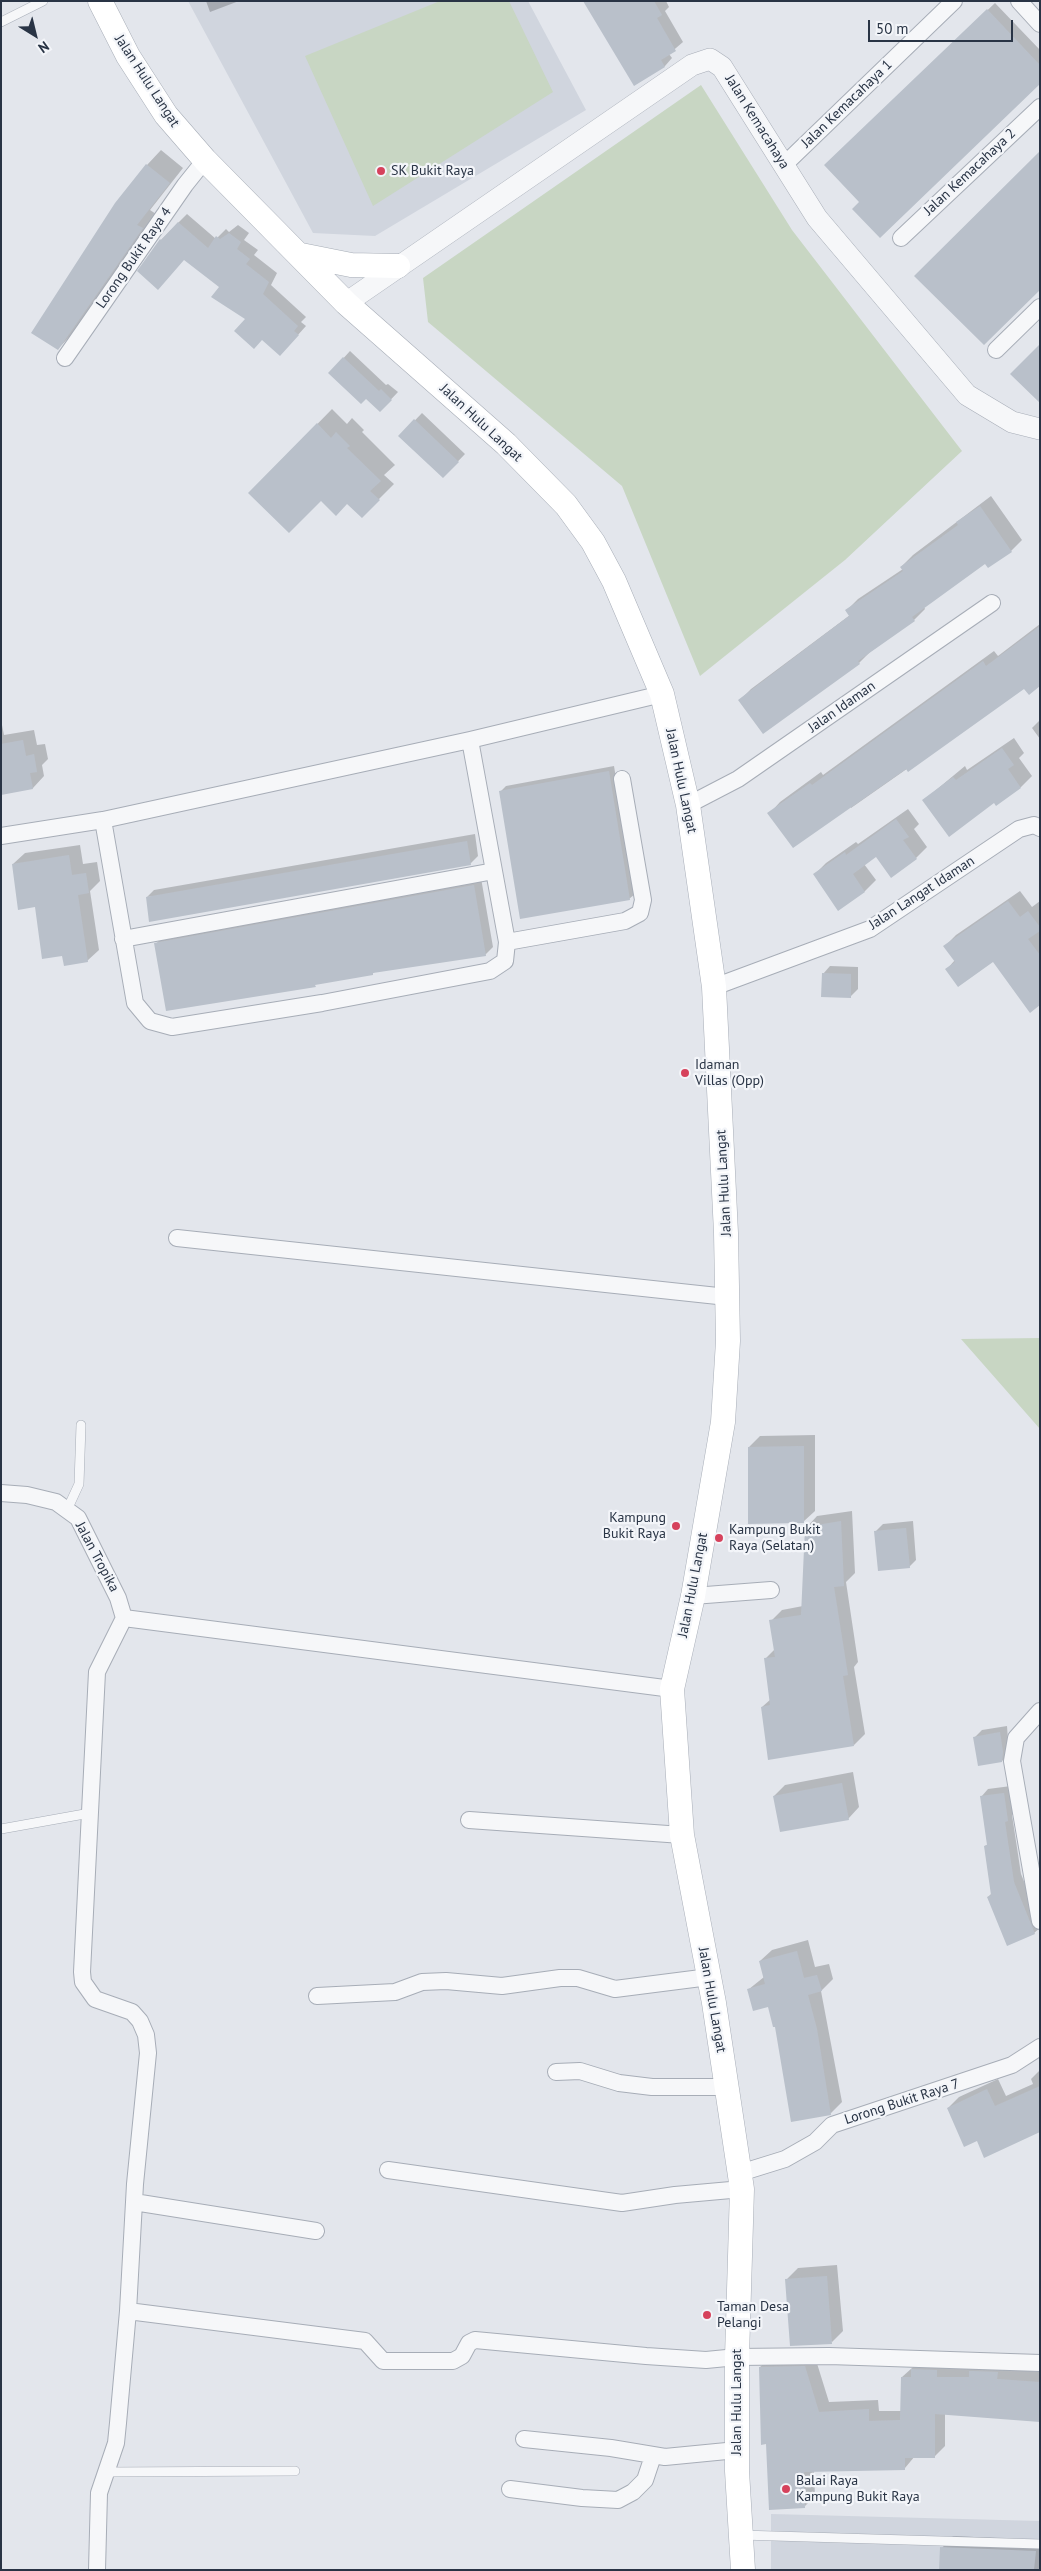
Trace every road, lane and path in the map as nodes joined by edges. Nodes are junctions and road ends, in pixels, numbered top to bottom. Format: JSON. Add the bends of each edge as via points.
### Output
{"nodes":[{"id":1,"x":43,"y":1,"type":"edge"},
{"id":2,"x":100,"y":1,"type":"edge"},
{"id":3,"x":954,"y":1,"type":"edge"},
{"id":4,"x":1019,"y":1,"type":"edge"},
{"id":5,"x":1,"y":22,"type":"edge"},
{"id":6,"x":1040,"y":24,"type":"edge"},
{"id":7,"x":1040,"y":106,"type":"edge"},
{"id":8,"x":205,"y":160,"type":"junction"},
{"id":9,"x":784,"y":165,"type":"junction"},
{"id":10,"x":901,"y":238,"type":"dead end"},
{"id":11,"x":301,"y":255,"type":"junction"},
{"id":12,"x":398,"y":266,"type":"junction"},
{"id":13,"x":346,"y":302,"type":"junction"},
{"id":14,"x":1040,"y":307,"type":"edge"},
{"id":15,"x":996,"y":350,"type":"dead end"},
{"id":16,"x":66,"y":358,"type":"dead end"},
{"id":17,"x":1040,"y":429,"type":"edge"},
{"id":18,"x":992,"y":603,"type":"dead end"},
{"id":19,"x":662,"y":694,"type":"junction"},
{"id":20,"x":470,"y":740,"type":"junction"},
{"id":21,"x":622,"y":779,"type":"dead end"},
{"id":22,"x":688,"y":805,"type":"junction"},
{"id":23,"x":103,"y":820,"type":"junction"},
{"id":24,"x":1040,"y":828,"type":"edge"},
{"id":25,"x":1,"y":836,"type":"edge"},
{"id":26,"x":494,"y":871,"type":"junction"},
{"id":27,"x":124,"y":939,"type":"junction"},
{"id":28,"x":507,"y":942,"type":"junction"},
{"id":29,"x":714,"y":987,"type":"junction"},
{"id":30,"x":177,"y":1238,"type":"dead end"},
{"id":31,"x":727,"y":1297,"type":"junction"},
{"id":32,"x":81,"y":1425,"type":"dead end"},
{"id":33,"x":1,"y":1493,"type":"edge"},
{"id":34,"x":67,"y":1510,"type":"junction"},
{"id":35,"x":771,"y":1590,"type":"dead end"},
{"id":36,"x":693,"y":1596,"type":"junction"},
{"id":37,"x":124,"y":1618,"type":"junction"},
{"id":38,"x":672,"y":1689,"type":"junction"},
{"id":39,"x":1040,"y":1711,"type":"edge"},
{"id":40,"x":90,"y":1813,"type":"junction"},
{"id":41,"x":469,"y":1820,"type":"dead end"},
{"id":42,"x":1,"y":1829,"type":"edge"},
{"id":43,"x":682,"y":1835,"type":"junction"},
{"id":44,"x":1040,"y":1921,"type":"edge"},
{"id":45,"x":709,"y":1977,"type":"junction"},
{"id":46,"x":317,"y":1996,"type":"dead end"},
{"id":47,"x":1040,"y":2047,"type":"edge"},
{"id":48,"x":556,"y":2072,"type":"dead end"},
{"id":49,"x":726,"y":2087,"type":"junction"},
{"id":50,"x":388,"y":2170,"type":"dead end"},
{"id":51,"x":741,"y":2181,"type":"junction"},
{"id":52,"x":134,"y":2202,"type":"junction"},
{"id":53,"x":316,"y":2231,"type":"dead end"},
{"id":54,"x":128,"y":2310,"type":"junction"},
{"id":55,"x":737,"y":2357,"type":"junction"},
{"id":56,"x":1040,"y":2363,"type":"edge"},
{"id":57,"x":524,"y":2439,"type":"dead end"},
{"id":58,"x":737,"y":2450,"type":"junction"},
{"id":59,"x":653,"y":2456,"type":"junction"},
{"id":60,"x":295,"y":2471,"type":"dead end"},
{"id":61,"x":106,"y":2472,"type":"junction"},
{"id":62,"x":510,"y":2489,"type":"dead end"},
{"id":63,"x":741,"y":2535,"type":"junction"},
{"id":64,"x":1040,"y":2544,"type":"edge"},
{"id":65,"x":97,"y":2570,"type":"edge"},
{"id":66,"x":743,"y":2570,"type":"edge"}],
"edges":[{"from":1,"to":5,"type":"lane"},
{"from":2,"to":8,"type":"main road","name":"Jalan Hulu Langat","via":[[128,56],[166,115]]},
{"from":3,"to":9,"type":"street","name":"Jalan Kemacahaya 1"},
{"from":4,"to":6,"type":"street"},
{"from":7,"to":10,"type":"street","name":"Jalan Kemacahaya 2"},
{"from":8,"to":11,"type":"main road","name":"Jalan Hulu Langat"},
{"from":8,"to":16,"type":"street","name":"Lorong Bukit Raya 4"},
{"from":9,"to":12,"type":"street","name":"Jalan Kemacahaya","via":[[722,67],[710,59],[692,65]]},
{"from":9,"to":17,"type":"street","name":"Jalan Kemacahaya","via":[[817,218],[967,395],[1012,422]]},
{"from":11,"to":12,"type":"main road","via":[[351,265]]},
{"from":11,"to":13,"type":"main road","name":"Jalan Hulu Langat"},
{"from":12,"to":13,"type":"street","name":"Jalan Kemacahaya"},
{"from":13,"to":19,"type":"main road","name":"Jalan Hulu Langat","via":[[506,444],[566,505],[593,542],[614,581]]},
{"from":14,"to":15,"type":"street"},
{"from":18,"to":22,"type":"street","name":"Jalan Idaman","via":[[738,779]]},
{"from":19,"to":20,"type":"street"},
{"from":19,"to":22,"type":"main road","name":"Jalan Hulu Langat"},
{"from":20,"to":23,"type":"street"},
{"from":20,"to":26,"type":"street"},
{"from":21,"to":28,"type":"street","via":[[643,900],[640,913],[626,921]]},
{"from":22,"to":29,"type":"main road","name":"Jalan Hulu Langat"},
{"from":23,"to":25,"type":"street"},
{"from":23,"to":27,"type":"street"},
{"from":24,"to":29,"type":"street","name":"Jalan Langat Idaman","via":[[1034,825],[1019,829],[870,928]]},
{"from":26,"to":27,"type":"street"},
{"from":26,"to":28,"type":"street"},
{"from":27,"to":28,"type":"street","via":[[135,1003],[150,1021],[172,1027],[490,971],[505,961]]},
{"from":29,"to":31,"type":"main road","name":"Jalan Hulu Langat"},
{"from":30,"to":31,"type":"street"},
{"from":31,"to":36,"type":"main road","name":"Jalan Hulu Langat","via":[[723,1422]]},
{"from":32,"to":34,"type":"lane","via":[[79,1484]]},
{"from":33,"to":34,"type":"street","name":"Jalan Tropika","via":[[56,1502]]},
{"from":34,"to":37,"type":"street","name":"Jalan Tropika","via":[[78,1518],[118,1598]]},
{"from":35,"to":36,"type":"street"},
{"from":36,"to":38,"type":"main road","name":"Jalan Hulu Langat"},
{"from":37,"to":38,"type":"street"},
{"from":37,"to":40,"type":"street","via":[[97,1672]]},
{"from":38,"to":43,"type":"main road","name":"Jalan Hulu Langat"},
{"from":39,"to":44,"type":"street","via":[[1016,1738],[1012,1761]]},
{"from":40,"to":42,"type":"lane"},
{"from":40,"to":52,"type":"street","via":[[83,1982],[95,1999],[132,2012],[146,2035],[148,2053]]},
{"from":41,"to":43,"type":"street"},
{"from":43,"to":45,"type":"main road","name":"Jalan Hulu Langat"},
{"from":45,"to":46,"type":"street","via":[[615,1989],[578,1978],[502,1986],[422,1982],[396,1992]]},
{"from":45,"to":49,"type":"main road","name":"Jalan Hulu Langat"},
{"from":47,"to":51,"type":"street","name":"Lorong Bukit Raya 7","via":[[1012,2065],[832,2125],[815,2142]]},
{"from":48,"to":49,"type":"street","via":[[580,2071],[619,2083],[652,2087]]},
{"from":49,"to":51,"type":"main road","name":"Jalan Hulu Langat"},
{"from":50,"to":51,"type":"street","name":"Lorong Bukit Raya 7","via":[[622,2203]]},
{"from":51,"to":55,"type":"main road","name":"Jalan Hulu Langat"},
{"from":52,"to":53,"type":"street"},
{"from":52,"to":54,"type":"street"},
{"from":54,"to":55,"type":"street","via":[[366,2341],[383,2361],[453,2360],[462,2356],[469,2343],[475,2340],[706,2360]]},
{"from":54,"to":61,"type":"street","via":[[116,2442]]},
{"from":55,"to":56,"type":"street","via":[[828,2356]]},
{"from":55,"to":58,"type":"main road","name":"Jalan Hulu Langat"},
{"from":57,"to":59,"type":"street"},
{"from":58,"to":59,"type":"street"},
{"from":58,"to":63,"type":"main road","name":"Jalan Hulu Langat"},
{"from":59,"to":62,"type":"street","via":[[645,2480],[618,2500]]},
{"from":60,"to":61,"type":"lane"},
{"from":61,"to":65,"type":"street","via":[[99,2493]]},
{"from":63,"to":64,"type":"lane"},
{"from":63,"to":66,"type":"main road","name":"Jalan Hulu Langat"}]}
